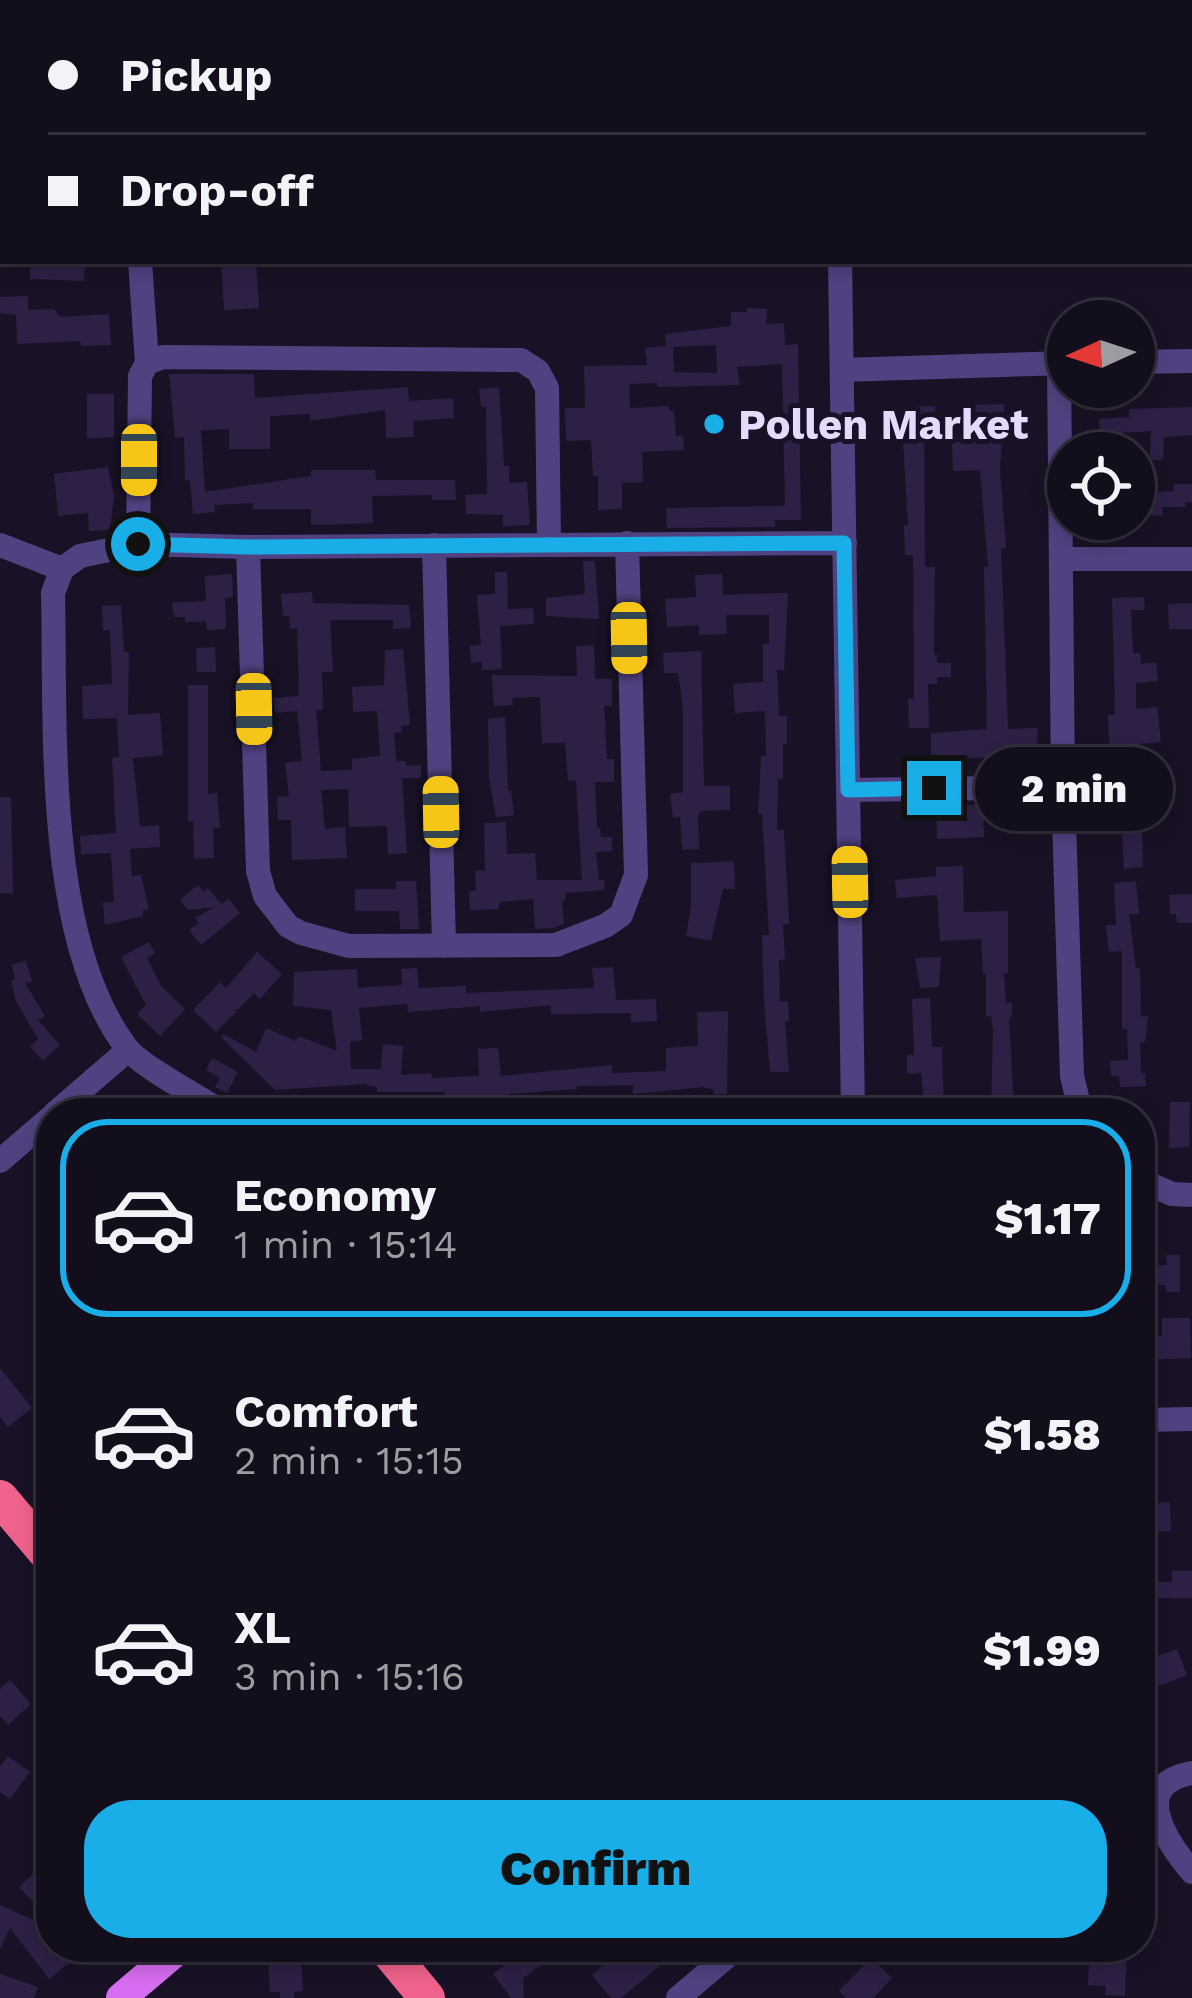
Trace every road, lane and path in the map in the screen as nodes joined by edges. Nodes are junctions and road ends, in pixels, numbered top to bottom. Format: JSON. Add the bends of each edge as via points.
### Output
{"nodes":[{"id":1,"x":140,"y":264,"type":"edge"},
{"id":2,"x":840,"y":264,"type":"edge"},
{"id":3,"x":1192,"y":361,"type":"edge"},
{"id":4,"x":1155,"y":362,"type":"edge"},
{"id":5,"x":146,"y":363,"type":"junction"},
{"id":6,"x":1047,"y":364,"type":"edge"},
{"id":7,"x":842,"y":370,"type":"junction"},
{"id":8,"x":1063,"y":408,"type":"edge"},
{"id":9,"x":627,"y":543,"type":"junction"},
{"id":10,"x":844,"y":543,"type":"junction"},
{"id":11,"x":138,"y":544,"type":"junction"},
{"id":12,"x":549,"y":544,"type":"junction"},
{"id":13,"x":0,"y":545,"type":"edge"},
{"id":14,"x":434,"y":545,"type":"junction"},
{"id":15,"x":248,"y":547,"type":"junction"},
{"id":16,"x":1061,"y":559,"type":"junction"},
{"id":17,"x":1192,"y":559,"type":"edge"},
{"id":18,"x":62,"y":569,"type":"junction"},
{"id":19,"x":1063,"y":787,"type":"junction"},
{"id":20,"x":848,"y":790,"type":"junction"},
{"id":21,"x":444,"y":946,"type":"junction"},
{"id":22,"x":128,"y":1050,"type":"junction"},
{"id":23,"x":73,"y":1098,"type":"edge"},
{"id":24,"x":201,"y":1098,"type":"edge"},
{"id":25,"x":854,"y":1098,"type":"edge"},
{"id":26,"x":1078,"y":1098,"type":"edge"},
{"id":27,"x":36,"y":1130,"type":"edge"},
{"id":28,"x":0,"y":1161,"type":"edge"},
{"id":29,"x":1155,"y":1186,"type":"edge"},
{"id":30,"x":1192,"y":1195,"type":"edge"},
{"id":31,"x":1192,"y":1419,"type":"edge"},
{"id":32,"x":1155,"y":1420,"type":"edge"},
{"id":33,"x":0,"y":1498,"type":"edge"},
{"id":34,"x":36,"y":1540,"type":"edge"},
{"id":35,"x":1192,"y":1773,"type":"edge"},
{"id":36,"x":1192,"y":1872,"type":"edge"},
{"id":37,"x":164,"y":1962,"type":"edge"},
{"id":38,"x":397,"y":1962,"type":"edge"},
{"id":39,"x":719,"y":1962,"type":"edge"},
{"id":40,"x":122,"y":1998,"type":"edge"},
{"id":41,"x":427,"y":1998,"type":"edge"},
{"id":42,"x":678,"y":1998,"type":"edge"}],
"edges":[{"from":1,"to":5,"type":"street"},
{"from":2,"to":7,"type":"street"},
{"from":3,"to":4,"type":"street"},
{"from":5,"to":11,"type":"street"},
{"from":5,"to":12,"type":"street","via":[[521,360],[547,388]]},
{"from":6,"to":7,"type":"street"},
{"from":7,"to":10,"type":"street"},
{"from":8,"to":16,"type":"street"},
{"from":9,"to":10,"type":"street"},
{"from":9,"to":12,"type":"street"},
{"from":9,"to":21,"type":"street","via":[[631,896],[605,926],[556,945]]},
{"from":10,"to":20,"type":"street"},
{"from":11,"to":15,"type":"street"},
{"from":11,"to":18,"type":"street","via":[[80,556]]},
{"from":12,"to":14,"type":"street"},
{"from":13,"to":18,"type":"street"},
{"from":14,"to":15,"type":"street"},
{"from":14,"to":21,"type":"street"},
{"from":15,"to":21,"type":"street","via":[[265,896],[301,933],[349,946]]},
{"from":16,"to":17,"type":"street"},
{"from":16,"to":19,"type":"street"},
{"from":18,"to":22,"type":"street","via":[[53,592],[65,891],[88,979]]},
{"from":19,"to":20,"type":"street"},
{"from":19,"to":26,"type":"street"},
{"from":20,"to":25,"type":"street"},
{"from":22,"to":23,"type":"street"},
{"from":22,"to":24,"type":"street"},
{"from":27,"to":28,"type":"street"},
{"from":29,"to":30,"type":"street"},
{"from":31,"to":32,"type":"street"},
{"from":33,"to":34,"type":"highway"},
{"from":35,"to":36,"type":"street","via":[[1168,1783],[1157,1820]]},
{"from":37,"to":40,"type":"main road"},
{"from":38,"to":41,"type":"highway"},
{"from":39,"to":42,"type":"street"}]}
